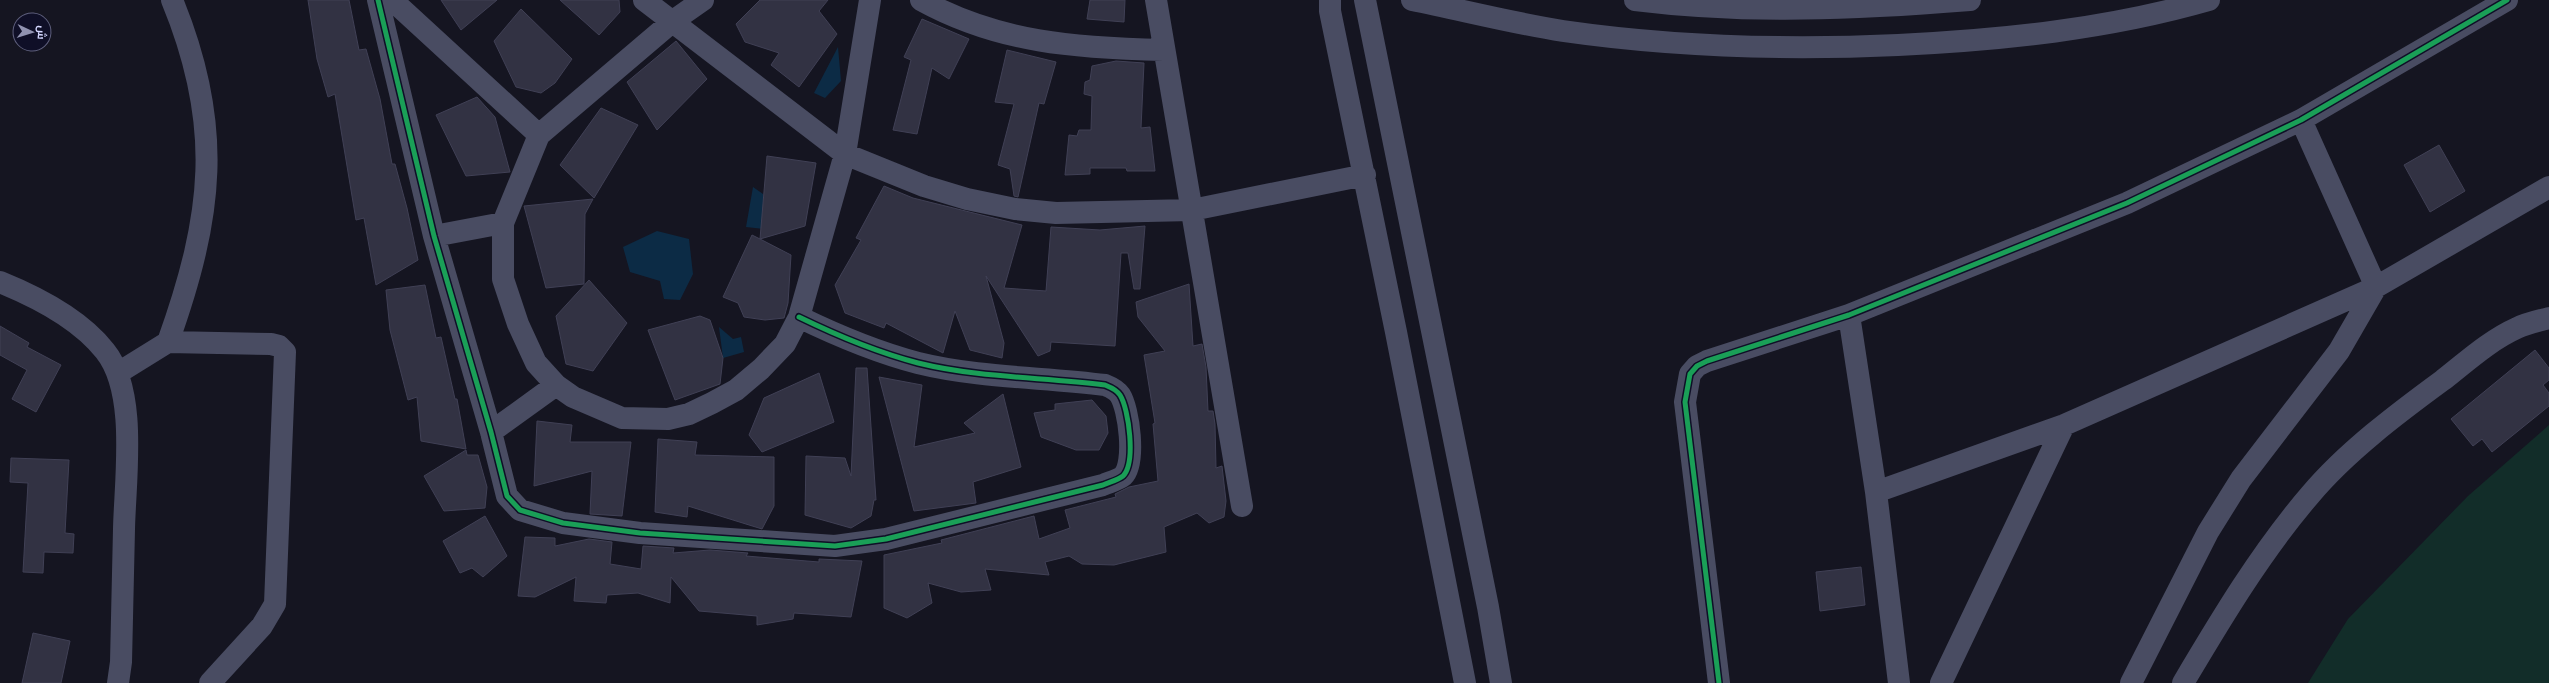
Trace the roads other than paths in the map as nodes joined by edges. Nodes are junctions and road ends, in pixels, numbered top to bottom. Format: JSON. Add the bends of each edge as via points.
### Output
{"nodes":[{"id":1,"x":172,"y":0,"type":"edge"},
{"id":2,"x":378,"y":0,"type":"edge"},
{"id":3,"x":392,"y":0,"type":"edge"},
{"id":4,"x":644,"y":0,"type":"edge"},
{"id":5,"x":703,"y":0,"type":"edge"},
{"id":6,"x":870,"y":0,"type":"edge"},
{"id":7,"x":921,"y":0,"type":"edge"},
{"id":8,"x":1156,"y":0,"type":"edge"},
{"id":9,"x":1330,"y":0,"type":"edge"},
{"id":10,"x":1365,"y":0,"type":"edge"},
{"id":11,"x":1412,"y":0,"type":"edge"},
{"id":12,"x":1635,"y":0,"type":"edge"},
{"id":13,"x":1970,"y":0,"type":"edge"},
{"id":14,"x":2209,"y":0,"type":"edge"},
{"id":15,"x":2507,"y":0,"type":"edge"},
{"id":16,"x":673,"y":21,"type":"junction"},
{"id":17,"x":1164,"y":50,"type":"junction"},
{"id":18,"x":2301,"y":120,"type":"junction"},
{"id":19,"x":539,"y":134,"type":"junction"},
{"id":20,"x":845,"y":154,"type":"junction"},
{"id":21,"x":1365,"y":174,"type":"junction"},
{"id":22,"x":2549,"y":187,"type":"edge"},
{"id":23,"x":1192,"y":210,"type":"junction"},
{"id":24,"x":503,"y":223,"type":"junction"},
{"id":25,"x":434,"y":236,"type":"junction"},
{"id":26,"x":0,"y":282,"type":"edge"},
{"id":27,"x":2376,"y":287,"type":"junction"},
{"id":28,"x":1849,"y":315,"type":"junction"},
{"id":29,"x":799,"y":317,"type":"junction"},
{"id":30,"x":2549,"y":318,"type":"edge"},
{"id":31,"x":168,"y":342,"type":"junction"},
{"id":32,"x":118,"y":373,"type":"junction"},
{"id":33,"x":556,"y":384,"type":"junction"},
{"id":34,"x":2064,"y":425,"type":"junction"},
{"id":35,"x":491,"y":432,"type":"junction"},
{"id":36,"x":1876,"y":492,"type":"junction"},
{"id":37,"x":1242,"y":506,"type":"dead end"},
{"id":38,"x":118,"y":683,"type":"edge"},
{"id":39,"x":210,"y":683,"type":"edge"},
{"id":40,"x":1465,"y":683,"type":"edge"},
{"id":41,"x":1501,"y":683,"type":"edge"},
{"id":42,"x":1719,"y":683,"type":"edge"},
{"id":43,"x":1899,"y":683,"type":"edge"},
{"id":44,"x":1941,"y":683,"type":"edge"},
{"id":45,"x":2131,"y":683,"type":"edge"},
{"id":46,"x":2183,"y":683,"type":"edge"}],
"edges":[{"from":1,"to":31,"type":"street","via":[[190,47],[201,94],[207,170],[206,200],[195,256]]},
{"from":2,"to":25,"type":"street"},
{"from":3,"to":19,"type":"street"},
{"from":4,"to":16,"type":"street"},
{"from":5,"to":16,"type":"street"},
{"from":6,"to":20,"type":"street"},
{"from":7,"to":17,"type":"street","via":[[952,16],[1047,43],[1097,48]]},
{"from":8,"to":17,"type":"street"},
{"from":9,"to":21,"type":"street","via":[[1330,11]]},
{"from":10,"to":41,"type":"street","via":[[1488,607]]},
{"from":11,"to":14,"type":"street","via":[[1561,30],[1710,46],[1777,47],[1922,44],[2014,37],[2161,14]]},
{"from":12,"to":13,"type":"street","via":[[1696,7],[1790,9],[1854,8]]},
{"from":15,"to":18,"type":"street"},
{"from":16,"to":19,"type":"street"},
{"from":16,"to":20,"type":"street"},
{"from":17,"to":23,"type":"street"},
{"from":18,"to":27,"type":"street"},
{"from":18,"to":28,"type":"street","via":[[2127,203]]},
{"from":19,"to":24,"type":"street"},
{"from":20,"to":23,"type":"street","via":[[924,186],[967,199],[1015,209],[1056,213]]},
{"from":20,"to":29,"type":"street"},
{"from":21,"to":23,"type":"street"},
{"from":21,"to":40,"type":"street"},
{"from":22,"to":27,"type":"street"},
{"from":23,"to":37,"type":"street"},
{"from":24,"to":25,"type":"street"},
{"from":24,"to":33,"type":"street","via":[[503,279],[510,302],[536,363]]},
{"from":25,"to":35,"type":"street"},
{"from":26,"to":32,"type":"street","via":[[32,296],[77,326],[106,351]]},
{"from":27,"to":34,"type":"street"},
{"from":27,"to":45,"type":"street","via":[[2339,351],[2241,479],[2208,532]]},
{"from":28,"to":36,"type":"street"},
{"from":28,"to":42,"type":"street","via":[[1706,361],[1690,374],[1685,402]]},
{"from":29,"to":33,"type":"street","via":[[785,344],[761,369],[736,390],[689,414],[668,419],[622,418],[573,397]]},
{"from":29,"to":35,"type":"street","via":[[849,341],[919,363],[1105,385],[1114,389],[1120,395],[1125,408],[1130,453],[1127,469],[1123,476],[1104,485],[947,524],[857,544],[815,545],[640,533],[563,523],[529,515],[517,508],[507,496]]},
{"from":30,"to":46,"type":"street","via":[[2526,324],[2503,336],[2436,385],[2360,445],[2310,494],[2263,557]]},
{"from":31,"to":32,"type":"street"},
{"from":31,"to":39,"type":"street","via":[[271,344],[283,349],[287,358],[275,604],[262,626]]},
{"from":32,"to":38,"type":"street","via":[[126,427],[121,662]]},
{"from":33,"to":35,"type":"street"},
{"from":34,"to":36,"type":"street"},
{"from":34,"to":44,"type":"street"},
{"from":36,"to":43,"type":"street"}]}
